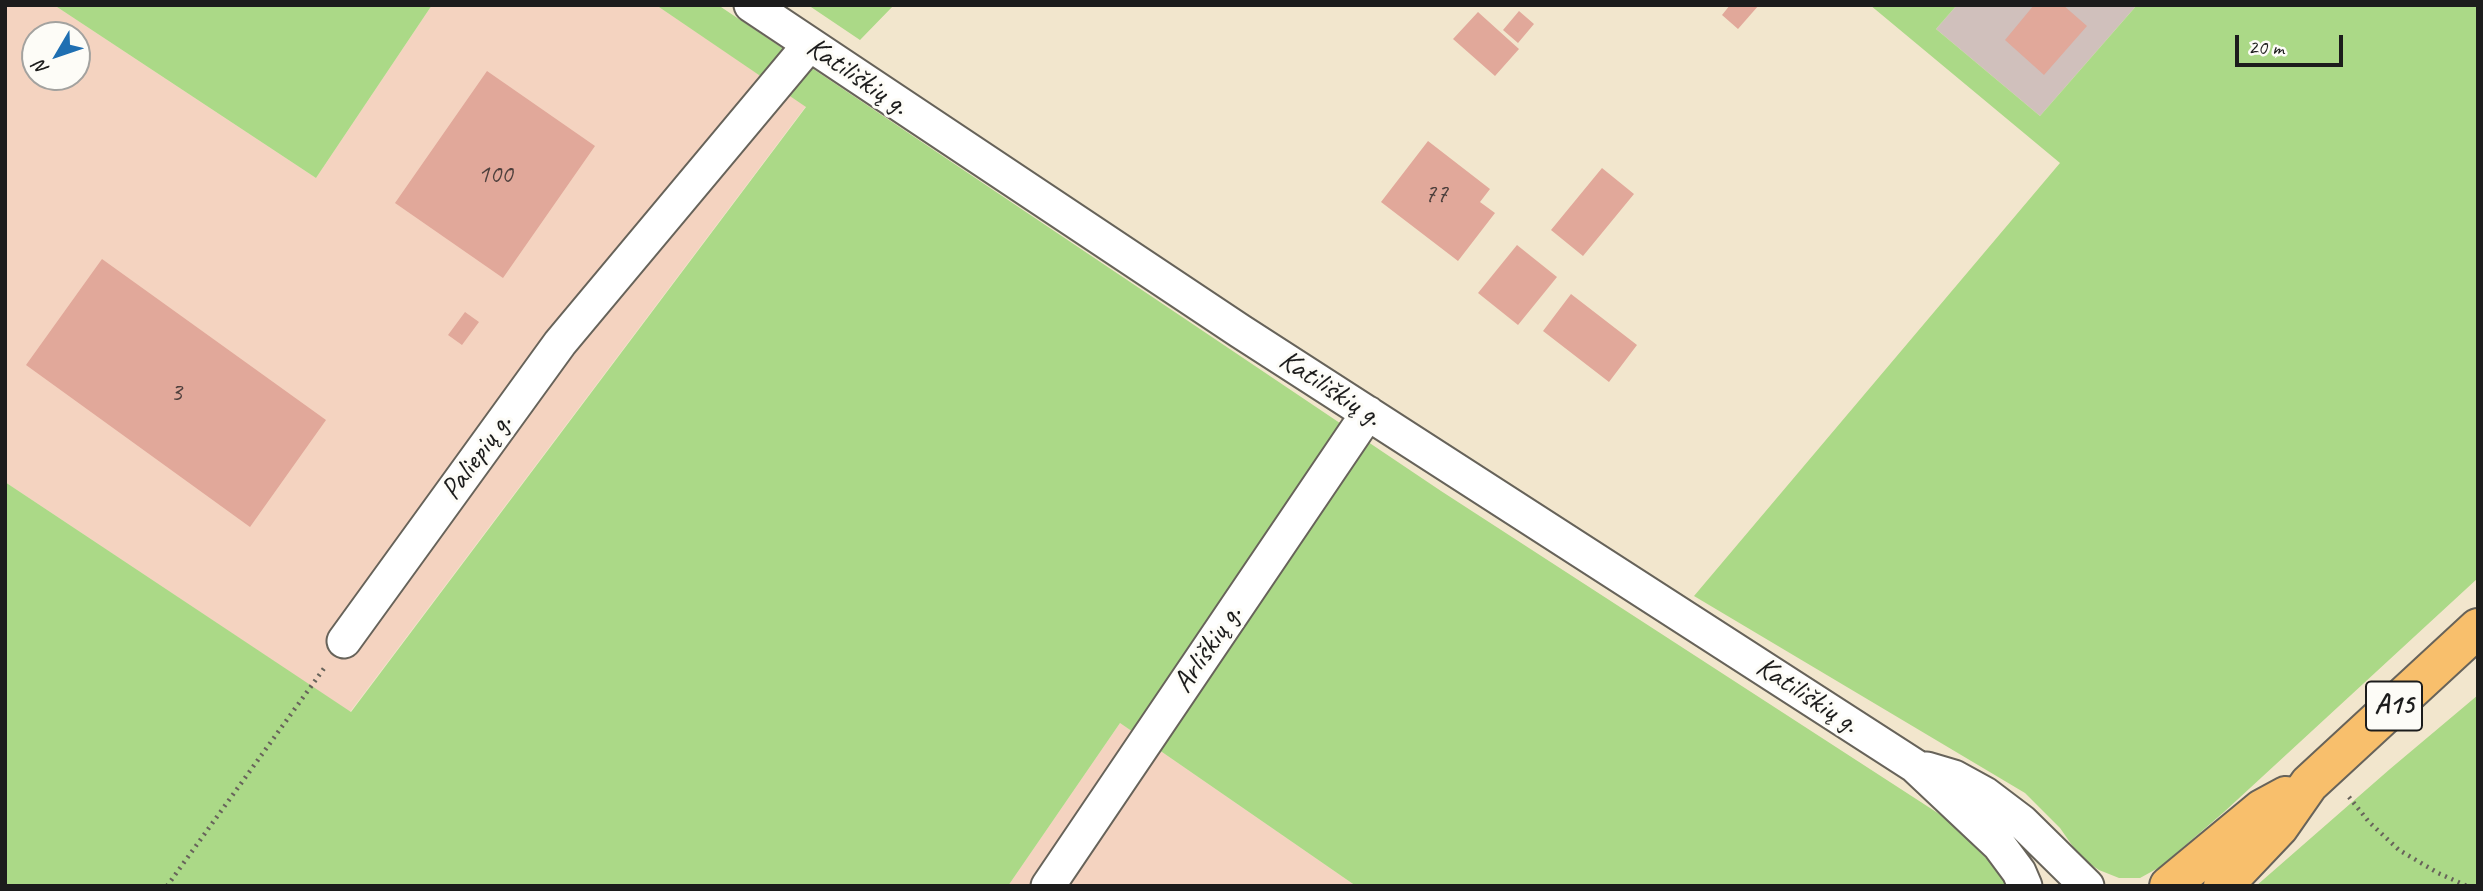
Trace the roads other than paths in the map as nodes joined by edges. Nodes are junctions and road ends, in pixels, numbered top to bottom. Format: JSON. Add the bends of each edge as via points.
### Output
{"nodes":[{"id":1,"x":751,"y":5,"type":"edge"},
{"id":2,"x":809,"y":45,"type":"junction"},
{"id":3,"x":1368,"y":413,"type":"junction"},
{"id":4,"x":2478,"y":628,"type":"edge"},
{"id":5,"x":344,"y":641,"type":"road end"},
{"id":6,"x":1914,"y":766,"type":"junction"},
{"id":7,"x":2318,"y":776,"type":"junction"},
{"id":8,"x":1048,"y":886,"type":"edge"},
{"id":9,"x":2025,"y":886,"type":"edge"},
{"id":10,"x":2087,"y":886,"type":"edge"},
{"id":11,"x":2169,"y":886,"type":"edge"},
{"id":12,"x":2223,"y":886,"type":"edge"}],
"edges":[{"from":1,"to":2,"type":"street","name":"Katiliškių g."},
{"from":2,"to":3,"type":"street","name":"Katiliškių g."},
{"from":2,"to":5,"type":"street","name":"Paliepių g.","via":[[560,343]]},
{"from":3,"to":6,"type":"street","name":"Katiliškių g."},
{"from":3,"to":8,"type":"street","name":"Arliškių g."},
{"from":4,"to":7,"type":"highway","number":"A15"},
{"from":6,"to":9,"type":"street","name":"Katiliškių g.","via":[[1999,845]]},
{"from":6,"to":10,"type":"street","name":"Katiliškių g.","via":[[1954,777],[1985,794],[2022,822]]},
{"from":7,"to":11,"type":"highway","number":"A15","via":[[2262,810]]},
{"from":7,"to":12,"type":"highway","number":"A15","via":[[2279,827]]}]}
